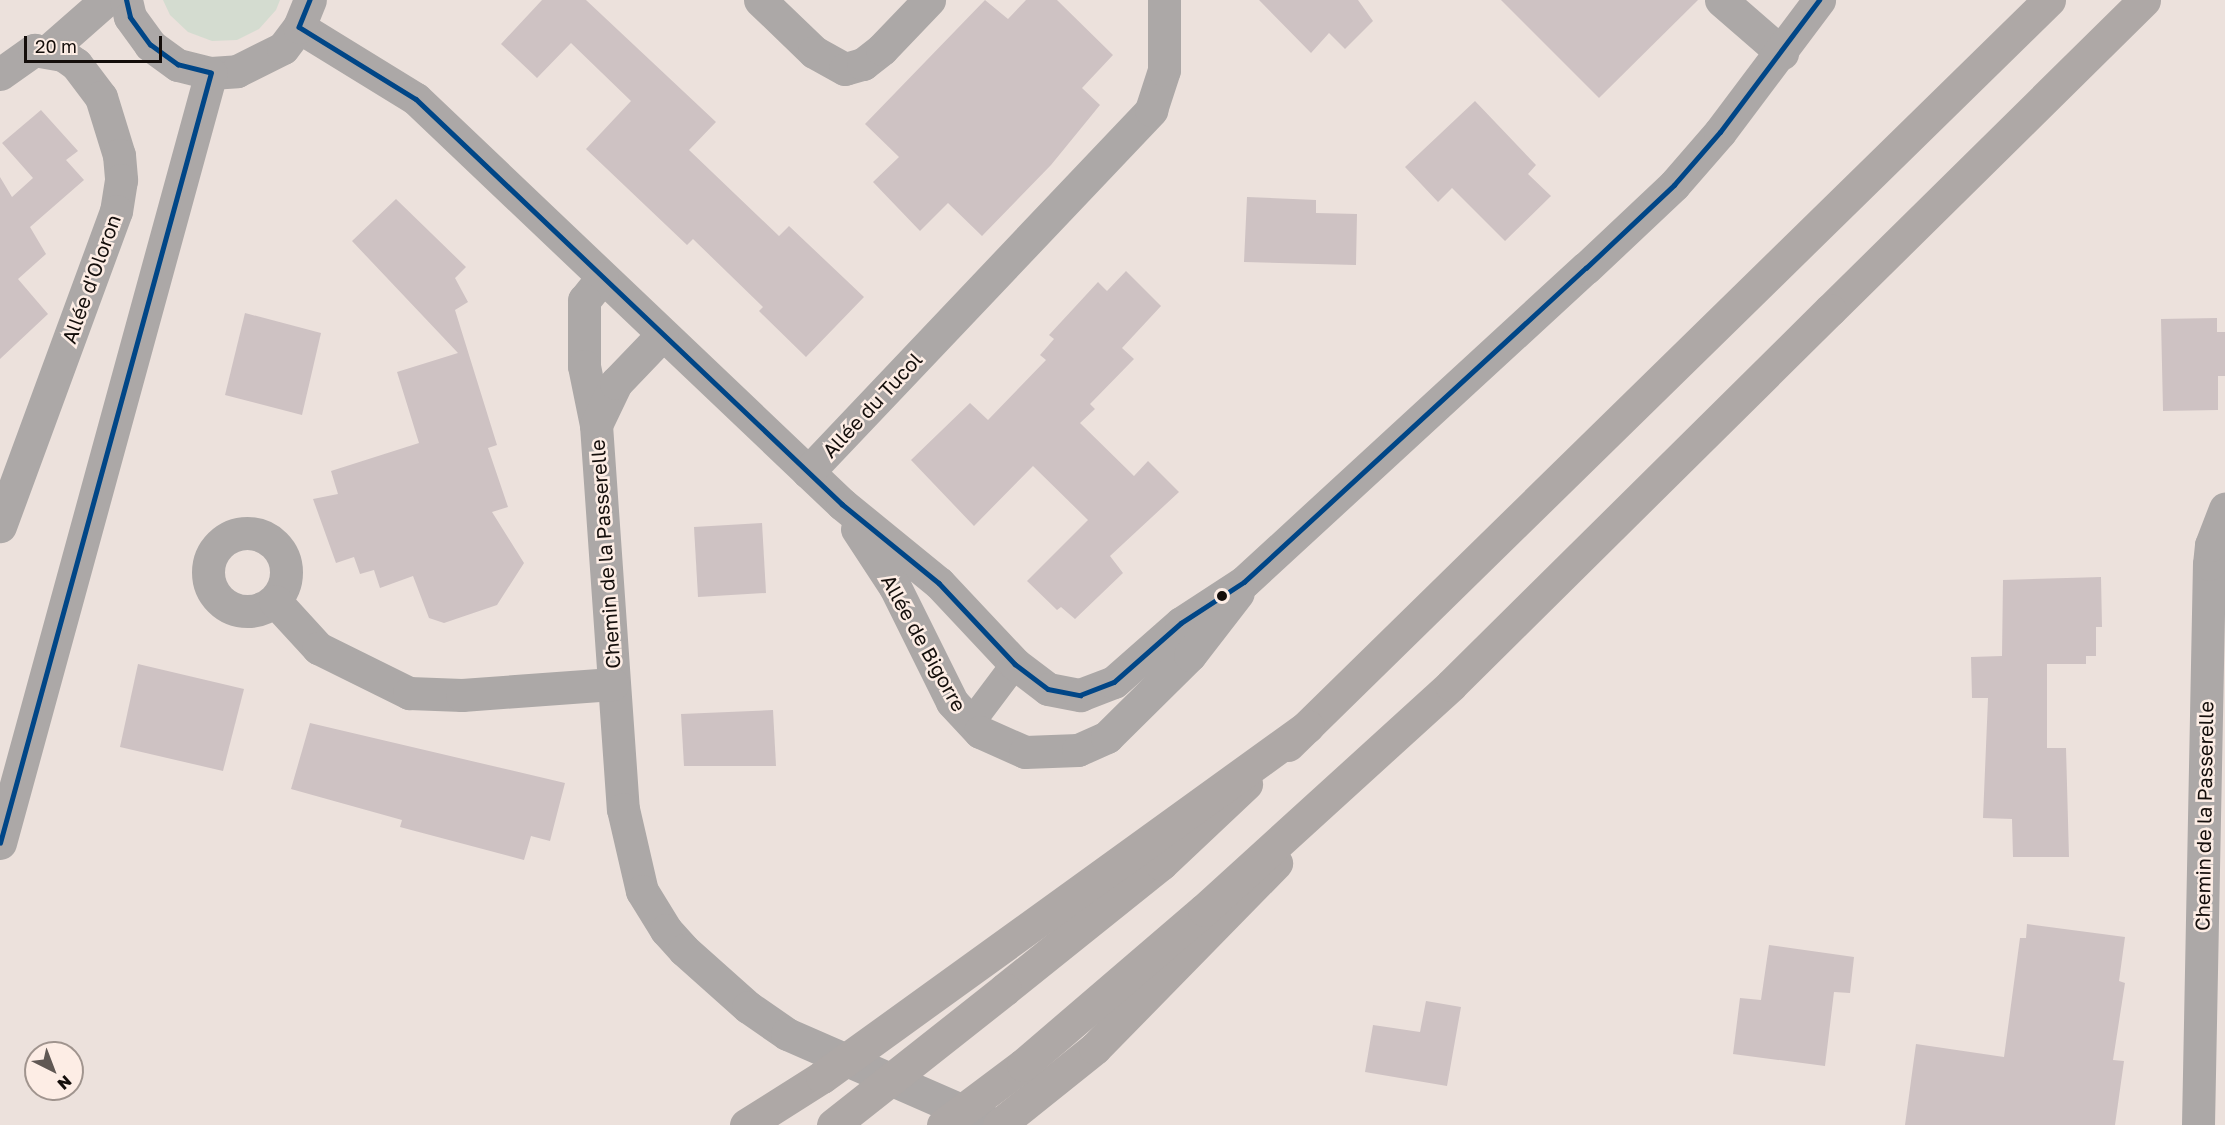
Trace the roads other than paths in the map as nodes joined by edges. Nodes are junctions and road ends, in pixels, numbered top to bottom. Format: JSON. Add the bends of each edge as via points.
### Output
{"nodes":[{"id":1,"x":106,"y":0,"type":"edge"},
{"id":2,"x":126,"y":0,"type":"edge"},
{"id":3,"x":760,"y":0,"type":"edge"},
{"id":4,"x":929,"y":0,"type":"edge"},
{"id":5,"x":1164,"y":0,"type":"edge"},
{"id":6,"x":1721,"y":0,"type":"edge"},
{"id":7,"x":1819,"y":0,"type":"edge"},
{"id":8,"x":2049,"y":0,"type":"edge"},
{"id":9,"x":2144,"y":0,"type":"edge"},
{"id":10,"x":305,"y":13,"type":"edge"},
{"id":11,"x":48,"y":51,"type":"junction"},
{"id":12,"x":1782,"y":53,"type":"junction"},
{"id":13,"x":211,"y":73,"type":"junction"},
{"id":14,"x":0,"y":74,"type":"edge"},
{"id":15,"x":602,"y":278,"type":"junction"},
{"id":16,"x":662,"y":335,"type":"junction"},
{"id":17,"x":597,"y":424,"type":"junction"},
{"id":18,"x":808,"y":472,"type":"junction"},
{"id":19,"x":842,"y":504,"type":"junction"},
{"id":20,"x":2225,"y":509,"type":"edge"},
{"id":21,"x":0,"y":526,"type":"edge"},
{"id":22,"x":1244,"y":582,"type":"junction"},
{"id":23,"x":275,"y":601,"type":"dead end"},
{"id":24,"x":1016,"y":664,"type":"junction"},
{"id":25,"x":613,"y":684,"type":"junction"},
{"id":26,"x":1451,"y":685,"type":"junction"},
{"id":27,"x":970,"y":723,"type":"junction"},
{"id":28,"x":1308,"y":726,"type":"junction"},
{"id":29,"x":0,"y":843,"type":"edge"},
{"id":30,"x":746,"y":1125,"type":"edge"},
{"id":31,"x":833,"y":1125,"type":"edge"},
{"id":32,"x":943,"y":1125,"type":"edge"},
{"id":33,"x":997,"y":1125,"type":"edge"},
{"id":34,"x":2198,"y":1125,"type":"edge"}],
"edges":[{"from":1,"to":11,"type":"street"},
{"from":2,"to":13,"type":"street","via":[[130,17],[150,45],[178,65]]},
{"from":3,"to":4,"type":"street","via":[[814,52],[845,69],[863,64],[882,49]]},
{"from":5,"to":18,"type":"street","name":"Allée du Tucol","via":[[1164,69],[1151,111]]},
{"from":6,"to":12,"type":"street"},
{"from":7,"to":12,"type":"street","name":"Allée de Bigorre"},
{"from":8,"to":28,"type":"highway"},
{"from":9,"to":26,"type":"highway","bridge":true},
{"from":10,"to":13,"type":"street","via":[[283,48],[262,62],[237,71]]},
{"from":10,"to":15,"type":"street","name":"Allée du Tucol","via":[[416,99]]},
{"from":11,"to":14,"type":"street","via":[[22,56]]},
{"from":11,"to":21,"type":"street","name":"Allée d'Oloron","via":[[76,64],[102,97],[119,155],[121,180],[116,211]]},
{"from":12,"to":22,"type":"street","name":"Allée de Bigorre","via":[[1674,185]]},
{"from":13,"to":29,"type":"street"},
{"from":15,"to":16,"type":"street","name":"Allée du Tucol"},
{"from":15,"to":17,"type":"street","name":"Chemin de la Passerelle","via":[[584,300],[584,366]]},
{"from":16,"to":17,"type":"street","name":"Chemin de la Passerelle","via":[[616,383]]},
{"from":16,"to":18,"type":"street","name":"Allée du Tucol"},
{"from":17,"to":25,"type":"street","name":"Chemin de la Passerelle"},
{"from":18,"to":19,"type":"street","name":"Allée de Bigorre"},
{"from":19,"to":24,"type":"street","name":"Allée de Bigorre","via":[[939,583]]},
{"from":19,"to":27,"type":"street","name":"Allée de Bigorre","via":[[895,587],[952,702]]},
{"from":20,"to":34,"type":"street","name":"Chemin de la Passerelle","via":[[2211,545],[2209,564]]},
{"from":22,"to":24,"type":"street","name":"Allée de Bigorre","via":[[1181,622],[1114,682],[1091,693],[1065,695],[1048,689]]},
{"from":22,"to":27,"type":"street","name":"Allée de Bigorre","via":[[1233,603],[1162,686],[1130,717],[1091,746],[1058,754],[1025,752],[993,740]]},
{"from":23,"to":25,"type":"street","name":"Chemin de la Passerelle","via":[[318,648],[409,693],[453,695]]},
{"from":24,"to":27,"type":"lane"},
{"from":25,"to":33,"type":"street","name":"Chemin de la Passerelle","via":[[623,809],[634,865],[642,891],[666,930],[717,981],[787,1034]]},
{"from":26,"to":32,"type":"highway","bridge":true,"via":[[1204,910],[1023,1065]]},
{"from":26,"to":33,"type":"highway","bridge":true,"via":[[1095,1048]]},
{"from":28,"to":30,"type":"highway","bridge":true,"via":[[822,1077]]},
{"from":28,"to":31,"type":"highway","bridge":true,"via":[[1161,864]]}]}
